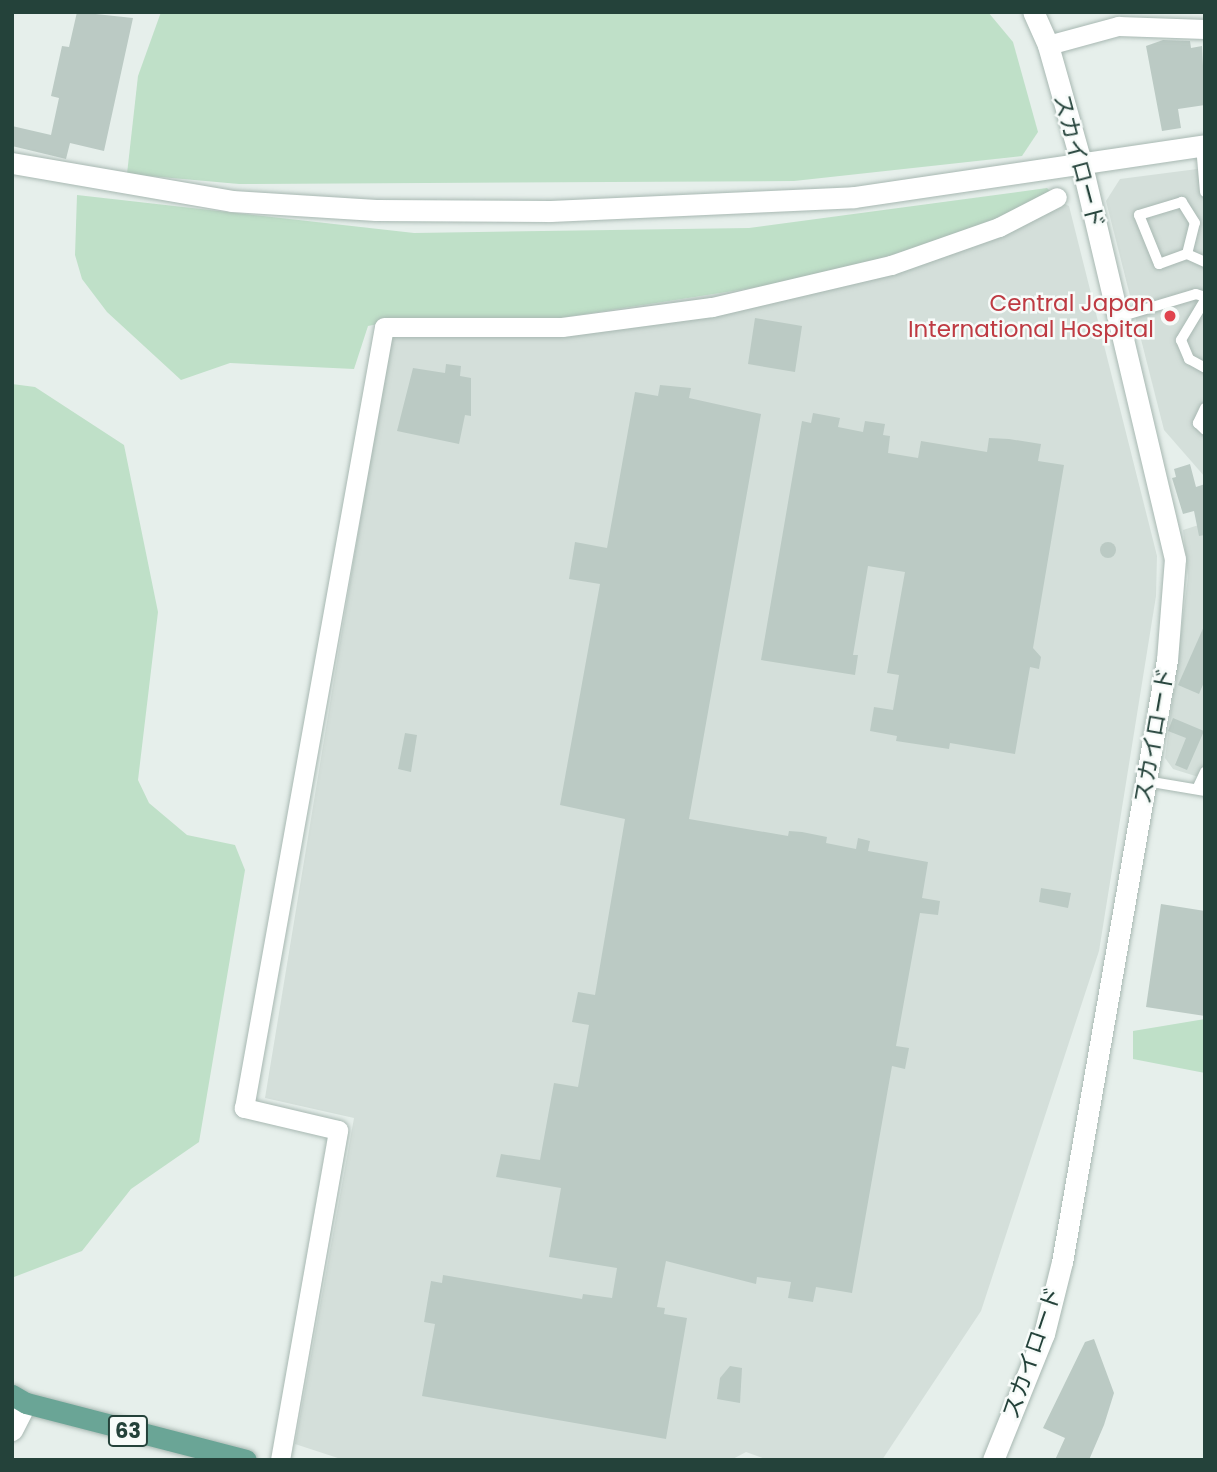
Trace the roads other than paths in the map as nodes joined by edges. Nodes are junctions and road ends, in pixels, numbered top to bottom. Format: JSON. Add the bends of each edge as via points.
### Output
{"nodes":[{"id":1,"x":1034,"y":12,"type":"edge"},
{"id":2,"x":1205,"y":29,"type":"edge"},
{"id":3,"x":1048,"y":45,"type":"junction"},
{"id":4,"x":1203,"y":146,"type":"edge"},
{"id":5,"x":1081,"y":162,"type":"junction"},
{"id":6,"x":12,"y":163,"type":"edge"},
{"id":7,"x":1205,"y":192,"type":"edge"},
{"id":8,"x":1057,"y":197,"type":"dead end"},
{"id":9,"x":1187,"y":254,"type":"junction"},
{"id":10,"x":1205,"y":262,"type":"edge"},
{"id":11,"x":1205,"y":299,"type":"edge"},
{"id":12,"x":1119,"y":317,"type":"junction"},
{"id":13,"x":1205,"y":368,"type":"edge"},
{"id":14,"x":1205,"y":408,"type":"edge"},
{"id":15,"x":1205,"y":430,"type":"edge"},
{"id":16,"x":1205,"y":772,"type":"edge"},
{"id":17,"x":1146,"y":781,"type":"junction"},
{"id":18,"x":1201,"y":790,"type":"edge"},
{"id":19,"x":19,"y":1399,"type":"edge"},
{"id":20,"x":12,"y":1430,"type":"edge"},
{"id":21,"x":246,"y":1460,"type":"edge"},
{"id":22,"x":280,"y":1460,"type":"edge"},
{"id":23,"x":993,"y":1460,"type":"edge"}],
"edges":[{"from":1,"to":3,"type":"street","name":"スカイロード"},
{"from":2,"to":3,"type":"street","via":[[1118,26]]},
{"from":3,"to":5,"type":"street","name":"スカイロード"},
{"from":4,"to":5,"type":"street"},
{"from":4,"to":7,"type":"lane"},
{"from":5,"to":6,"type":"street","via":[[854,197],[550,211],[376,211],[232,201],[176,195]]},
{"from":5,"to":12,"type":"street","name":"スカイロード"},
{"from":8,"to":22,"type":"street","via":[[999,227],[891,265],[712,307],[562,327],[384,327],[244,1108],[338,1129]]},
{"from":9,"to":9,"type":"lane","via":[[1159,264],[1139,215],[1182,202],[1195,223]]},
{"from":9,"to":10,"type":"lane"},
{"from":11,"to":12,"type":"lane","via":[[1196,294]]},
{"from":11,"to":13,"type":"lane","via":[[1181,340],[1189,359]]},
{"from":12,"to":17,"type":"street","name":"スカイロード","via":[[1175,559],[1167,660]]},
{"from":14,"to":15,"type":"lane","via":[[1198,423]]},
{"from":16,"to":18,"type":"lane"},
{"from":17,"to":18,"type":"lane"},
{"from":17,"to":23,"type":"street","name":"スカイロード","via":[[1062,1262],[1044,1334]]},
{"from":19,"to":20,"type":"street"},
{"from":19,"to":21,"type":"main road","number":"63"}]}
